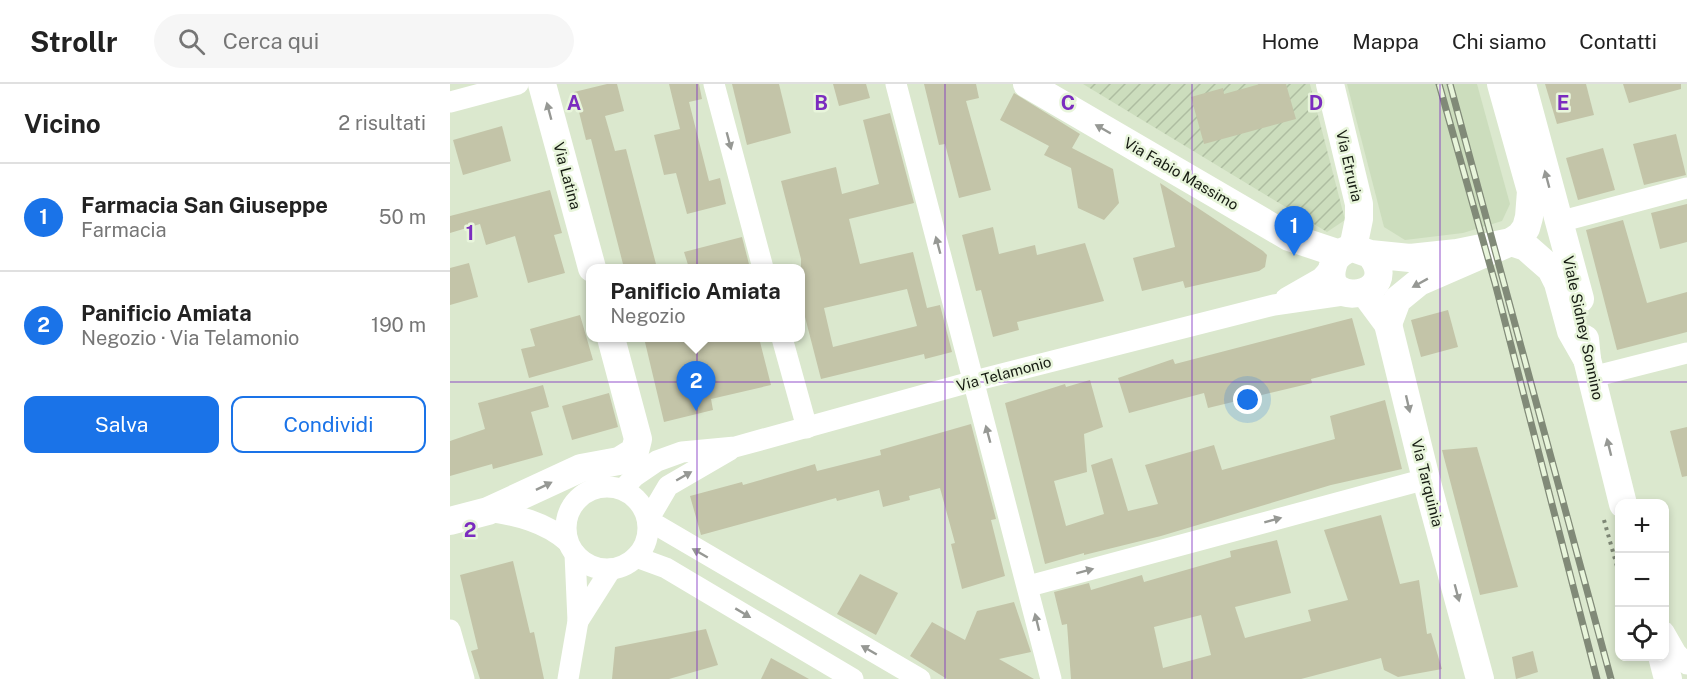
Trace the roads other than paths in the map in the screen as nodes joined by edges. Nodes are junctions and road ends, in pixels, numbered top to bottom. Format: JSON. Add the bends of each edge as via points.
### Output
{"nodes":[{"id":1,"x":518,"y":84,"type":"edge"},
{"id":2,"x":542,"y":84,"type":"edge"},
{"id":3,"x":714,"y":84,"type":"edge"},
{"id":4,"x":896,"y":84,"type":"edge"},
{"id":5,"x":1027,"y":84,"type":"edge"},
{"id":6,"x":1330,"y":84,"type":"edge"},
{"id":7,"x":1501,"y":84,"type":"edge"},
{"id":8,"x":1522,"y":84,"type":"edge"},
{"id":9,"x":450,"y":102,"type":"edge"},
{"id":10,"x":1687,"y":188,"type":"edge"},
{"id":11,"x":1570,"y":219,"type":"dead end"},
{"id":12,"x":1512,"y":242,"type":"junction"},
{"id":13,"x":1349,"y":256,"type":"junction"},
{"id":14,"x":591,"y":264,"type":"edge"},
{"id":15,"x":763,"y":264,"type":"edge"},
{"id":16,"x":1357,"y":293,"type":"junction"},
{"id":17,"x":1274,"y":305,"type":"junction"},
{"id":18,"x":1388,"y":324,"type":"junction"},
{"id":19,"x":612,"y":342,"type":"edge"},
{"id":20,"x":783,"y":342,"type":"edge"},
{"id":21,"x":1687,"y":353,"type":"edge"},
{"id":22,"x":1589,"y":368,"type":"junction"},
{"id":23,"x":974,"y":381,"type":"junction"},
{"id":24,"x":634,"y":421,"type":"junction"},
{"id":25,"x":807,"y":428,"type":"junction"},
{"id":26,"x":735,"y":447,"type":"junction"},
{"id":27,"x":670,"y":456,"type":"junction"},
{"id":28,"x":1426,"y":479,"type":"junction"},
{"id":29,"x":623,"y":489,"type":"junction"},
{"id":30,"x":1622,"y":499,"type":"edge"},
{"id":31,"x":488,"y":511,"type":"junction"},
{"id":32,"x":648,"y":520,"type":"junction"},
{"id":33,"x":450,"y":521,"type":"edge"},
{"id":34,"x":572,"y":548,"type":"junction"},
{"id":35,"x":636,"y":557,"type":"junction"},
{"id":36,"x":611,"y":569,"type":"junction"},
{"id":37,"x":1029,"y":586,"type":"junction"},
{"id":38,"x":578,"y":621,"type":"junction"},
{"id":39,"x":450,"y":630,"type":"edge"},
{"id":40,"x":1669,"y":640,"type":"edge"},
{"id":41,"x":1663,"y":661,"type":"edge"},
{"id":42,"x":1687,"y":664,"type":"edge"},
{"id":43,"x":450,"y":678,"type":"edge"},
{"id":44,"x":464,"y":679,"type":"edge"},
{"id":45,"x":568,"y":679,"type":"edge"},
{"id":46,"x":853,"y":679,"type":"edge"},
{"id":47,"x":920,"y":679,"type":"edge"},
{"id":48,"x":1051,"y":679,"type":"edge"},
{"id":49,"x":1480,"y":679,"type":"edge"},
{"id":50,"x":1668,"y":679,"type":"edge"}],
"edges":[{"from":1,"to":9,"type":"street"},
{"from":14,"to":2,"type":"street","name":"Via Latina","one_way":true},
{"from":3,"to":15,"type":"street","one_way":true},
{"from":23,"to":4,"type":"street","one_way":true},
{"from":13,"to":5,"type":"street","name":"Via Fabio Massimo","one_way":true,"via":[[1289,237]]},
{"from":6,"to":13,"type":"street","name":"Via Etruria","via":[[1359,204]]},
{"from":7,"to":12,"type":"street","via":[[1531,191],[1526,228]]},
{"from":22,"to":8,"type":"street","name":"Viale Sidney Sonnino","one_way":true,"via":[[1580,301]]},
{"from":10,"to":11,"type":"street"},
{"from":12,"to":13,"type":"street","name":"Via Fabio Massimo","via":[[1410,258]]},
{"from":12,"to":18,"type":"street","one_way":true,"via":[[1419,282],[1397,300]]},
{"from":12,"to":22,"type":"street","via":[[1526,247],[1551,268],[1571,331]]},
{"from":13,"to":16,"type":"street","via":[[1333,281],[1337,287]]},
{"from":13,"to":16,"type":"street","via":[[1378,267],[1376,282]]},
{"from":13,"to":17,"type":"street","name":"Via Telamonio","via":[[1321,278]]},
{"from":16,"to":17,"type":"street","name":"Via Telamonio"},
{"from":16,"to":18,"type":"street","name":"Via Tarquinia"},
{"from":17,"to":23,"type":"street","name":"Via Telamonio"},
{"from":18,"to":28,"type":"street","name":"Via Tarquinia","one_way":true},
{"from":19,"to":24,"type":"street"},
{"from":20,"to":25,"type":"street"},
{"from":21,"to":22,"type":"street"},
{"from":30,"to":22,"type":"street","name":"Viale Sidney Sonnino","one_way":true},
{"from":23,"to":25,"type":"street","name":"Via Telamonio"},
{"from":37,"to":23,"type":"street","one_way":true},
{"from":24,"to":27,"type":"street","via":[[654,450]]},
{"from":31,"to":24,"type":"street","one_way":true,"via":[[581,468],[628,457],[635,451],[638,439]]},
{"from":25,"to":26,"type":"street","name":"Via Telamonio"},
{"from":26,"to":27,"type":"street","name":"Via Telamonio"},
{"from":32,"to":26,"type":"street","name":"Via Telamonio","one_way":true,"via":[[668,486]]},
{"from":27,"to":29,"type":"street","name":"Via Telamonio","via":[[635,476]]},
{"from":37,"to":28,"type":"street","one_way":true},
{"from":28,"to":49,"type":"street","name":"Via Tarquinia","one_way":true},
{"from":29,"to":32,"type":"street","via":[[643,507]]},
{"from":29,"to":34,"type":"street","via":[[596,488],[578,498],[567,515],[565,529]]},
{"from":31,"to":33,"type":"street"},
{"from":31,"to":34,"type":"street","via":[[529,520]]},
{"from":32,"to":35,"type":"street","name":"Via Telamonio","via":[[648,534]]},
{"from":47,"to":32,"type":"street","one_way":true},
{"from":34,"to":36,"type":"street","via":[[585,563]]},
{"from":34,"to":38,"type":"street"},
{"from":35,"to":36,"type":"street"},
{"from":35,"to":46,"type":"street","one_way":true,"via":[[666,568]]},
{"from":36,"to":38,"type":"street"},
{"from":48,"to":37,"type":"street","one_way":true},
{"from":38,"to":45,"type":"street"},
{"from":39,"to":44,"type":"street"},
{"from":40,"to":42,"type":"street"},
{"from":41,"to":50,"type":"street"},
{"from":43,"to":44,"type":"street"}]}
